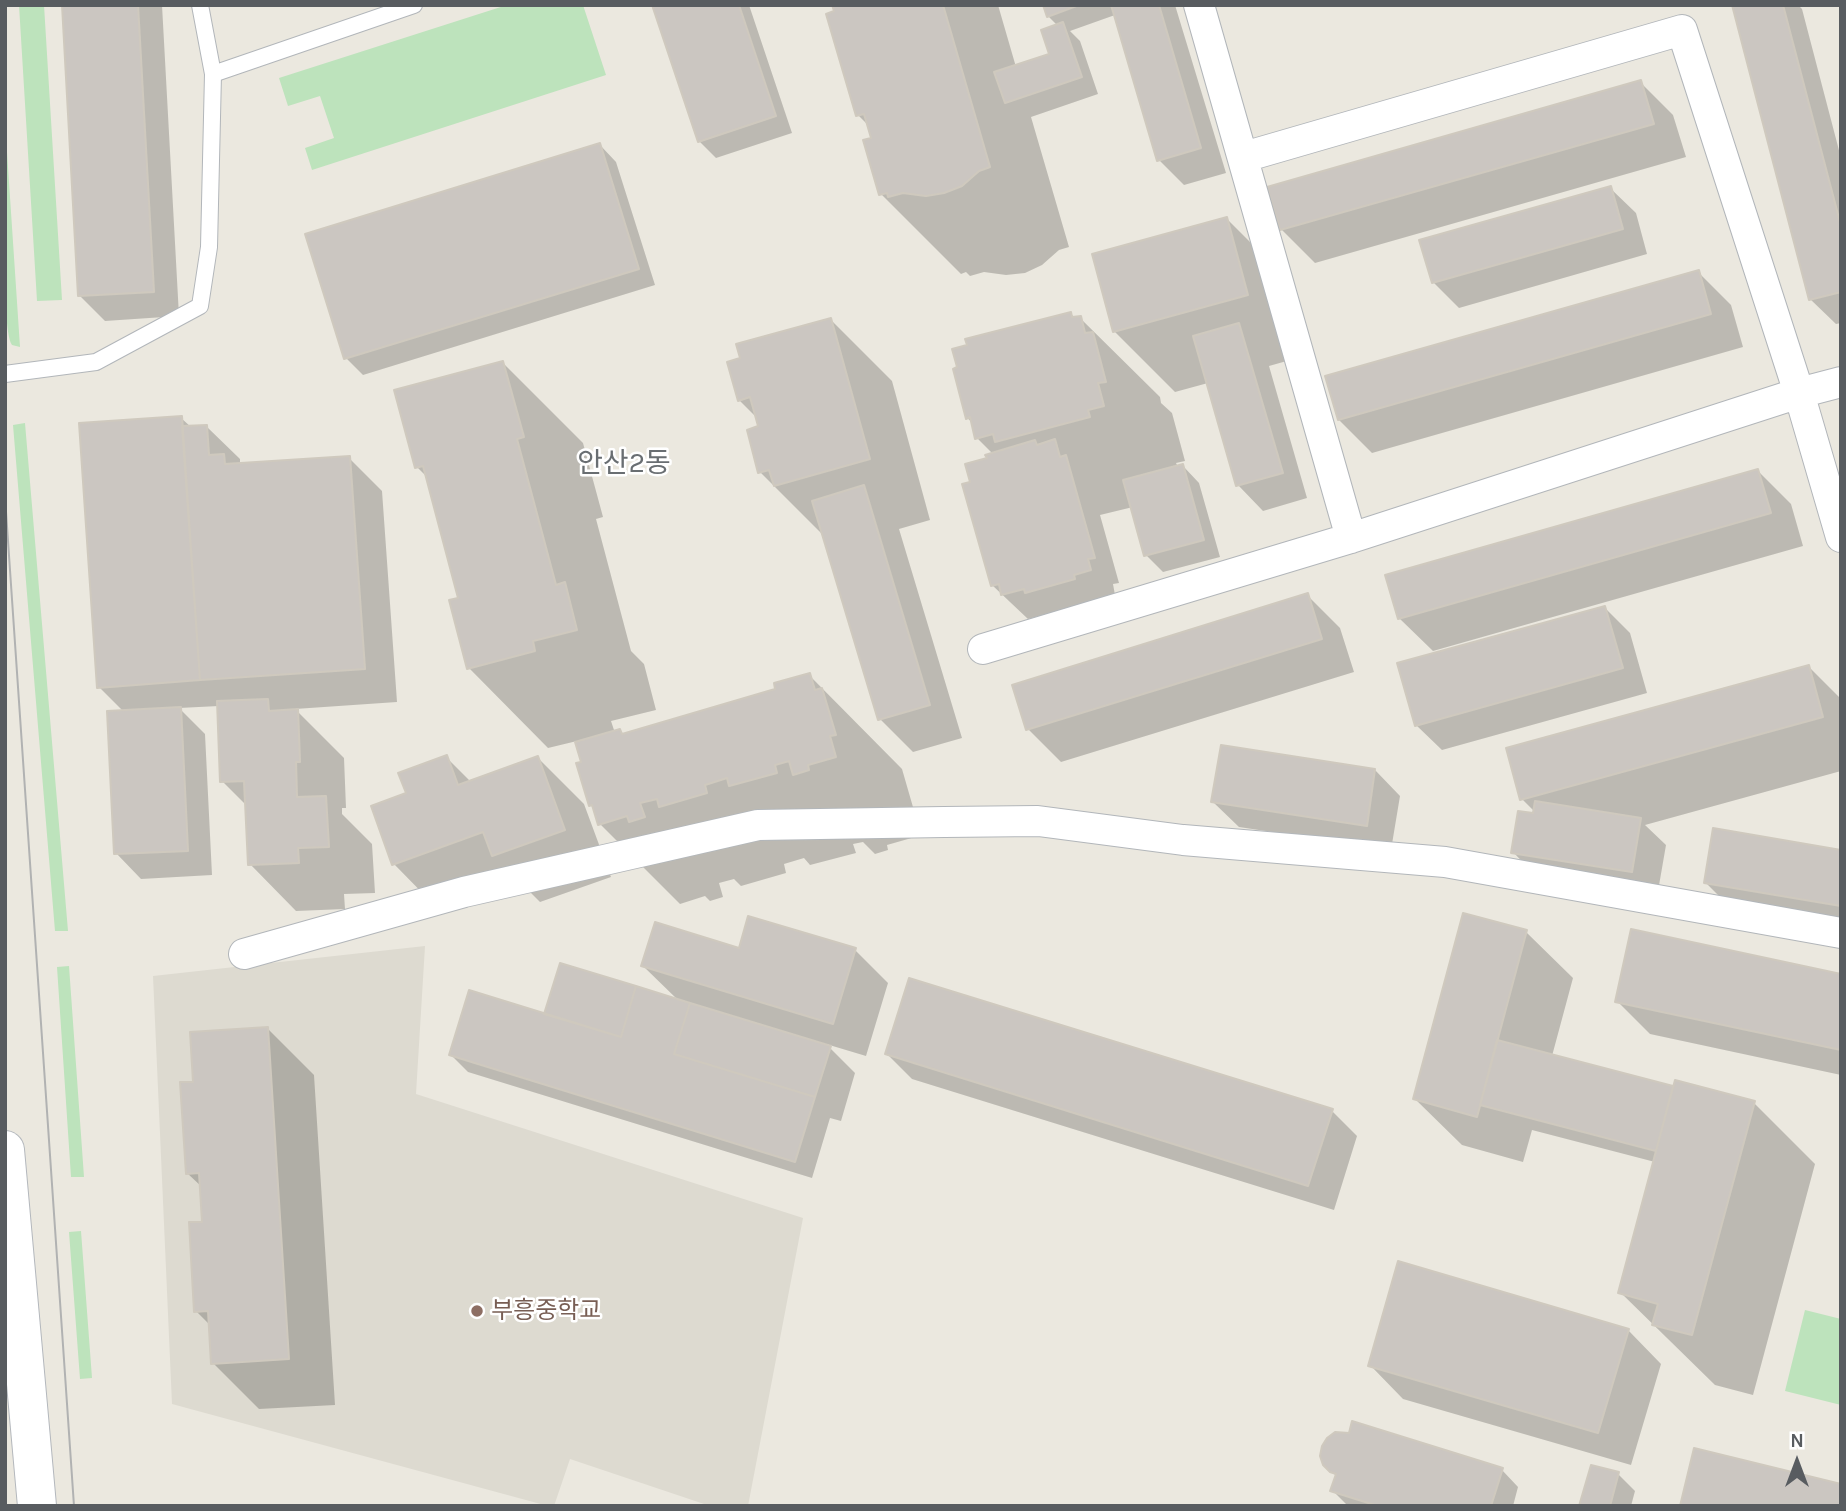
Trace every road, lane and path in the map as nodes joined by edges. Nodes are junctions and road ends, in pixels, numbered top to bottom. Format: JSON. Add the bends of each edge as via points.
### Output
{"nodes":[{"id":1,"x":201,"y":5,"type":"edge"},
{"id":2,"x":414,"y":5,"type":"edge"},
{"id":3,"x":1199,"y":5,"type":"edge"},
{"id":4,"x":213,"y":74,"type":"junction"},
{"id":5,"x":1244,"y":158,"type":"junction"},
{"id":6,"x":5,"y":373,"type":"edge"},
{"id":7,"x":1841,"y":382,"type":"edge"},
{"id":8,"x":1799,"y":393,"type":"junction"},
{"id":9,"x":1841,"y":537,"type":"edge"},
{"id":10,"x":1351,"y":538,"type":"junction"},
{"id":11,"x":983,"y":649,"type":"dead end"},
{"id":12,"x":1841,"y":933,"type":"edge"},
{"id":13,"x":244,"y":954,"type":"dead end"},
{"id":14,"x":6,"y":1164,"type":"edge"},
{"id":15,"x":37,"y":1506,"type":"edge"}],
"edges":[{"from":1,"to":4,"type":"lane"},
{"from":2,"to":4,"type":"lane"},
{"from":3,"to":5,"type":"street"},
{"from":4,"to":6,"type":"lane","via":[[209,247],[200,306],[96,362]]},
{"from":5,"to":8,"type":"street","via":[[1682,30]]},
{"from":5,"to":10,"type":"street"},
{"from":7,"to":8,"type":"street"},
{"from":8,"to":9,"type":"street"},
{"from":8,"to":10,"type":"street"},
{"from":10,"to":11,"type":"street"},
{"from":12,"to":13,"type":"street","via":[[1445,862],[1183,840],[1038,821],[758,825],[464,892]]},
{"from":14,"to":15,"type":"main road"}]}
